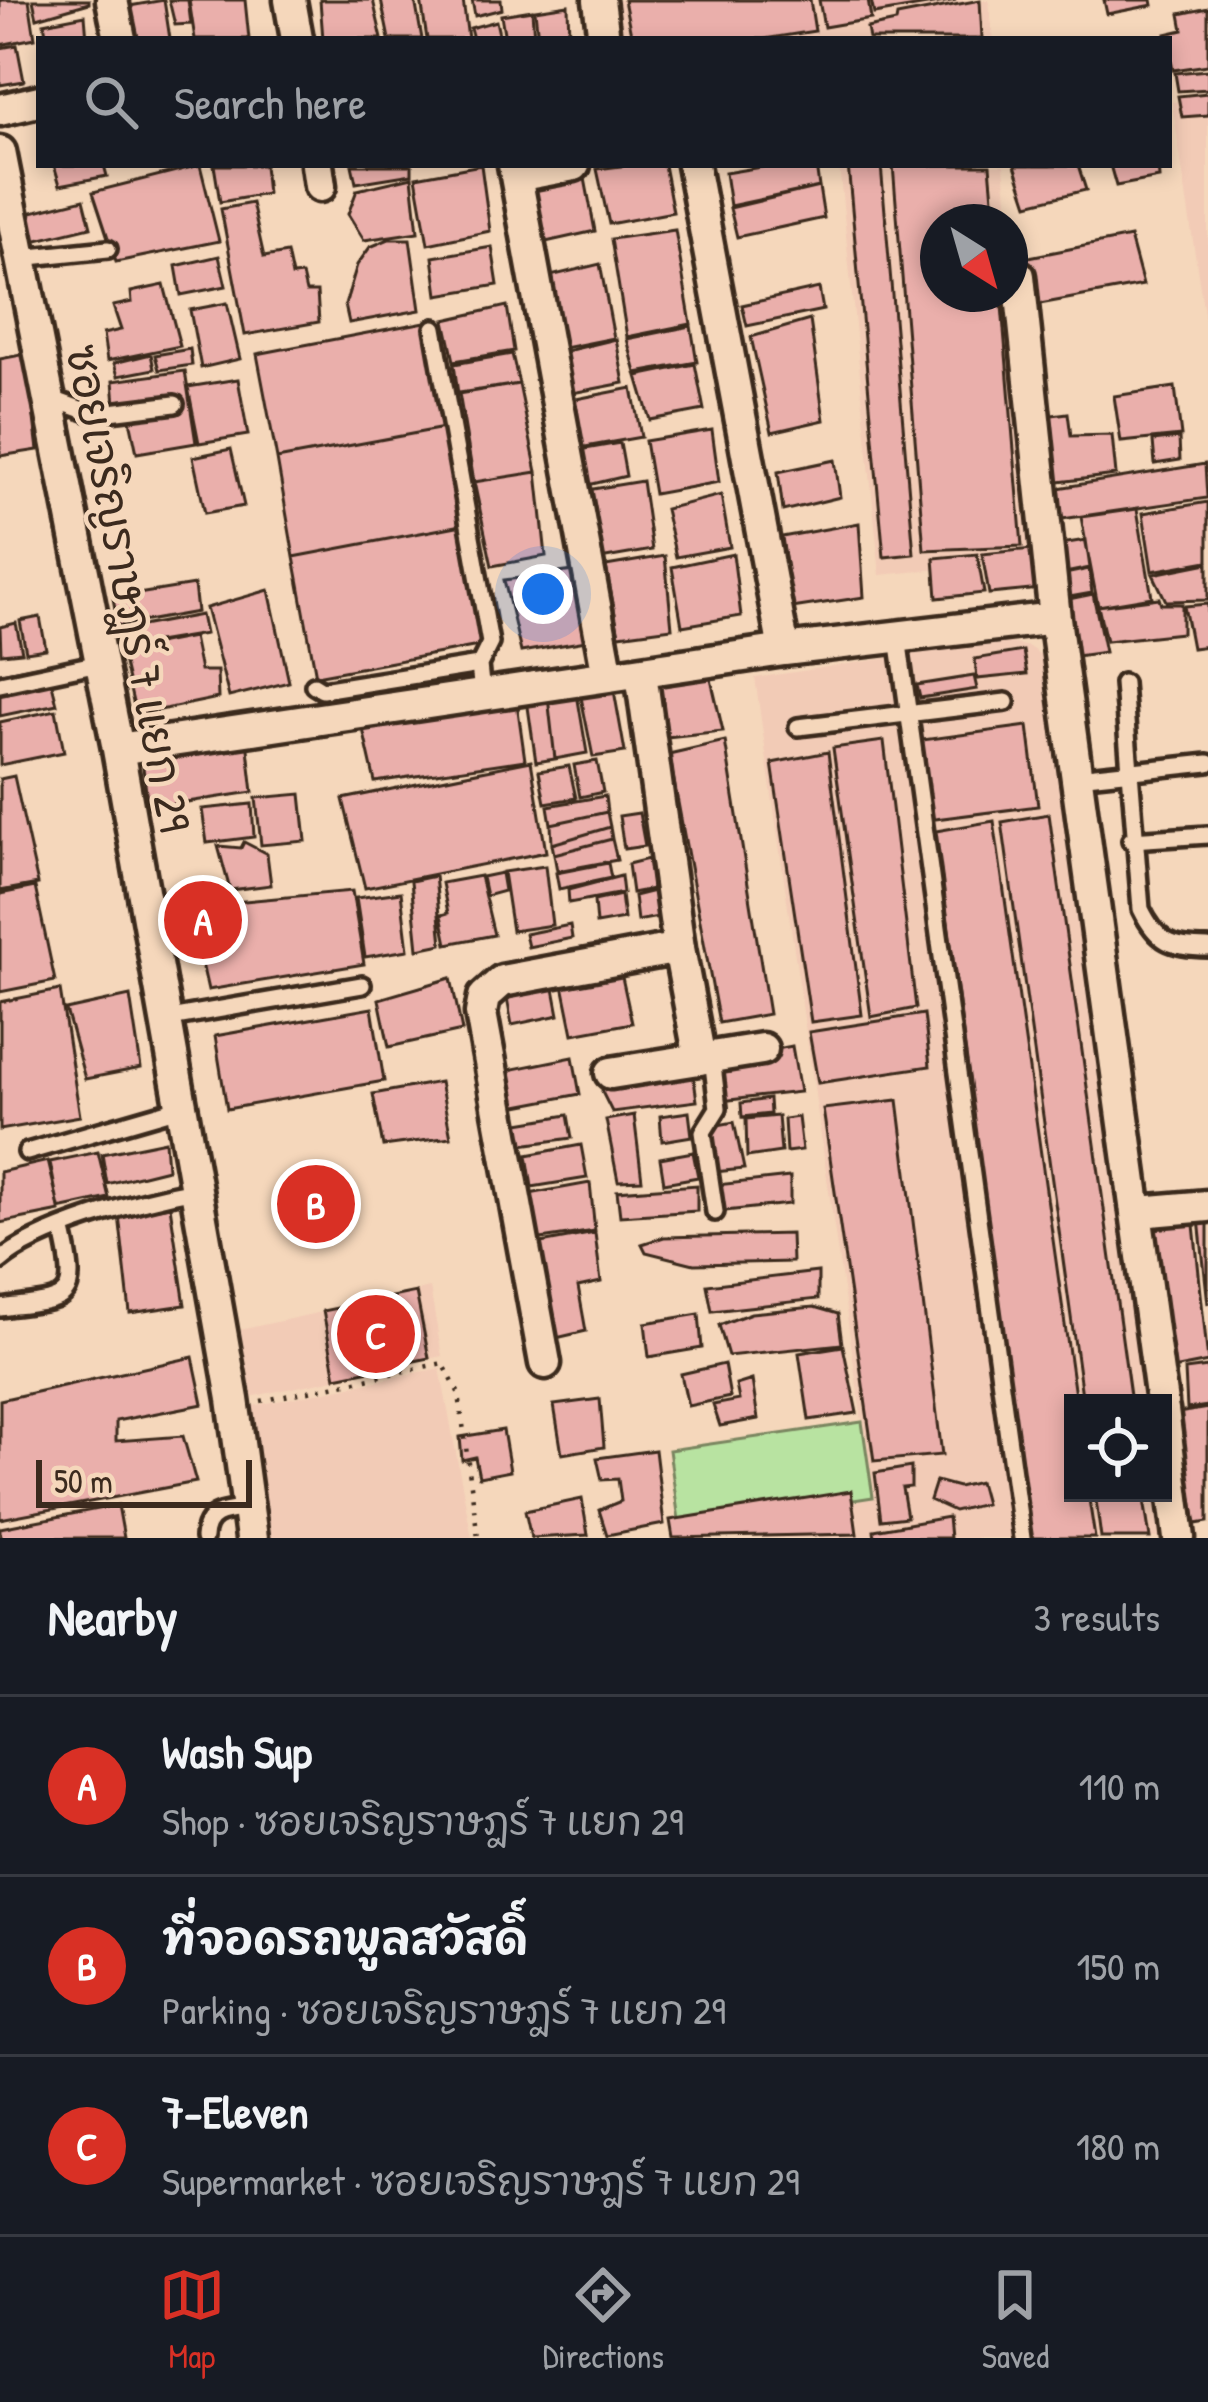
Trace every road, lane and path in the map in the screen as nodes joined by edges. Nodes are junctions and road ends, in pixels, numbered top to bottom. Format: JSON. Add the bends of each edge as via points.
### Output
{"nodes":[{"id":1,"x":112,"y":0,"type":"edge"},
{"id":2,"x":290,"y":0,"type":"edge"},
{"id":3,"x":598,"y":0,"type":"edge"},
{"id":4,"x":119,"y":36,"type":"edge"},
{"id":5,"x":296,"y":36,"type":"edge"},
{"id":6,"x":604,"y":36,"type":"edge"},
{"id":7,"x":36,"y":102,"type":"edge"},
{"id":8,"x":0,"y":110,"type":"edge"},
{"id":9,"x":0,"y":152,"type":"edge"},
{"id":10,"x":694,"y":168,"type":"edge"},
{"id":11,"x":515,"y":171,"type":"edge"},
{"id":12,"x":6,"y":218,"type":"edge"},
{"id":13,"x":108,"y":249,"type":"dead end"},
{"id":14,"x":20,"y":258,"type":"junction"},
{"id":15,"x":1023,"y":312,"type":"edge"},
{"id":16,"x":434,"y":328,"type":"dead end"},
{"id":17,"x":47,"y":397,"type":"junction"},
{"id":18,"x":175,"y":404,"type":"dead end"},
{"id":19,"x":1055,"y":618,"type":"junction"},
{"id":20,"x":898,"y":638,"type":"junction"},
{"id":21,"x":784,"y":650,"type":"junction"},
{"id":22,"x":99,"y":663,"type":"junction"},
{"id":23,"x":641,"y":673,"type":"junction"},
{"id":24,"x":608,"y":676,"type":"junction"},
{"id":25,"x":481,"y":680,"type":"junction"},
{"id":26,"x":1123,"y":682,"type":"dead end"},
{"id":27,"x":0,"y":684,"type":"edge"},
{"id":28,"x":314,"y":685,"type":"dead end"},
{"id":29,"x":1006,"y":702,"type":"dead end"},
{"id":30,"x":906,"y":715,"type":"junction"},
{"id":31,"x":798,"y":727,"type":"dead end"},
{"id":32,"x":118,"y":749,"type":"junction"},
{"id":33,"x":1208,"y":763,"type":"edge"},
{"id":34,"x":1127,"y":772,"type":"junction"},
{"id":35,"x":1077,"y":777,"type":"junction"},
{"id":36,"x":1208,"y":835,"type":"edge"},
{"id":37,"x":1131,"y":840,"type":"junction"},
{"id":38,"x":680,"y":948,"type":"junction"},
{"id":39,"x":1208,"y":948,"type":"edge"},
{"id":40,"x":362,"y":985,"type":"dead end"},
{"id":41,"x":164,"y":1019,"type":"junction"},
{"id":42,"x":762,"y":1049,"type":"dead end"},
{"id":43,"x":706,"y":1058,"type":"junction"},
{"id":44,"x":611,"y":1073,"type":"dead end"},
{"id":45,"x":179,"y":1108,"type":"junction"},
{"id":46,"x":27,"y":1152,"type":"dead end"},
{"id":47,"x":195,"y":1190,"type":"junction"},
{"id":48,"x":1208,"y":1206,"type":"edge"},
{"id":49,"x":1139,"y":1211,"type":"junction"},
{"id":50,"x":715,"y":1212,"type":"dead end"},
{"id":51,"x":63,"y":1231,"type":"junction"},
{"id":52,"x":0,"y":1261,"type":"edge"},
{"id":53,"x":0,"y":1308,"type":"edge"},
{"id":54,"x":545,"y":1363,"type":"dead end"},
{"id":55,"x":1162,"y":1394,"type":"edge"},
{"id":56,"x":234,"y":1406,"type":"junction"},
{"id":57,"x":1172,"y":1480,"type":"edge"},
{"id":58,"x":249,"y":1524,"type":"edge"},
{"id":59,"x":203,"y":1538,"type":"edge"},
{"id":60,"x":478,"y":1538,"type":"edge"},
{"id":61,"x":1022,"y":1538,"type":"edge"},
{"id":62,"x":1179,"y":1538,"type":"edge"}],
"edges":[{"from":1,"to":4,"type":"street"},
{"from":2,"to":5,"type":"street"},
{"from":3,"to":6,"type":"street"},
{"from":7,"to":8,"type":"street"},
{"from":9,"to":12,"type":"street","name":"ซอยเจริญราษฎร์ 7 แยก 29"},
{"from":10,"to":21,"type":"street"},
{"from":11,"to":24,"type":"street"},
{"from":12,"to":14,"type":"street","name":"ซอยเจริญราษฎร์ 7 แยก 29"},
{"from":13,"to":14,"type":"lane"},
{"from":14,"to":17,"type":"street","name":"ซอยเจริญราษฎร์ 7 แยก 29"},
{"from":15,"to":19,"type":"street"},
{"from":16,"to":25,"type":"lane","via":[[490,643]]},
{"from":17,"to":18,"type":"lane","via":[[94,414]]},
{"from":17,"to":22,"type":"street","name":"ซอยเจริญราษฎร์ 7 แยก 29"},
{"from":19,"to":20,"type":"street"},
{"from":19,"to":35,"type":"street"},
{"from":20,"to":21,"type":"street"},
{"from":20,"to":30,"type":"lane"},
{"from":21,"to":23,"type":"street"},
{"from":22,"to":27,"type":"lane"},
{"from":22,"to":32,"type":"street","name":"ซอยเจริญราษฎร์ 7 แยก 29"},
{"from":23,"to":24,"type":"street"},
{"from":23,"to":38,"type":"street"},
{"from":24,"to":25,"type":"street"},
{"from":25,"to":28,"type":"lane","via":[[322,691]]},
{"from":25,"to":32,"type":"street"},
{"from":26,"to":34,"type":"lane"},
{"from":29,"to":30,"type":"lane"},
{"from":30,"to":31,"type":"lane"},
{"from":30,"to":61,"type":"lane"},
{"from":32,"to":41,"type":"street","name":"ซอยเจริญราษฎร์ 7 แยก 29"},
{"from":33,"to":34,"type":"lane"},
{"from":34,"to":35,"type":"lane"},
{"from":34,"to":37,"type":"lane"},
{"from":35,"to":49,"type":"street"},
{"from":36,"to":37,"type":"lane"},
{"from":37,"to":39,"type":"lane","via":[[1153,934]]},
{"from":38,"to":43,"type":"street"},
{"from":38,"to":54,"type":"street","via":[[502,981],[484,997]]},
{"from":40,"to":41,"type":"lane"},
{"from":41,"to":45,"type":"street","name":"ซอยเจริญราษฎร์ 7 แยก 29"},
{"from":42,"to":43,"type":"street"},
{"from":43,"to":44,"type":"street"},
{"from":43,"to":50,"type":"lane","via":[[718,1108],[703,1132]]},
{"from":45,"to":46,"type":"lane"},
{"from":45,"to":47,"type":"street","name":"ซอยเจริญราษฎร์ 7 แยก 29"},
{"from":47,"to":51,"type":"lane","via":[[141,1200]]},
{"from":47,"to":56,"type":"street","name":"ซอยเจริญราษฎร์ 7 แยก 29"},
{"from":48,"to":49,"type":"street"},
{"from":49,"to":55,"type":"street"},
{"from":51,"to":52,"type":"lane"},
{"from":51,"to":53,"type":"lane","via":[[70,1292],[62,1300]]},
{"from":56,"to":58,"type":"street","name":"ซอยเจริญราษฎร์ 7 แยก 29"},
{"from":56,"to":60,"type":"path","via":[[442,1363],[458,1394]]},
{"from":57,"to":62,"type":"street"},
{"from":58,"to":59,"type":"lane","via":[[219,1512]]}]}
